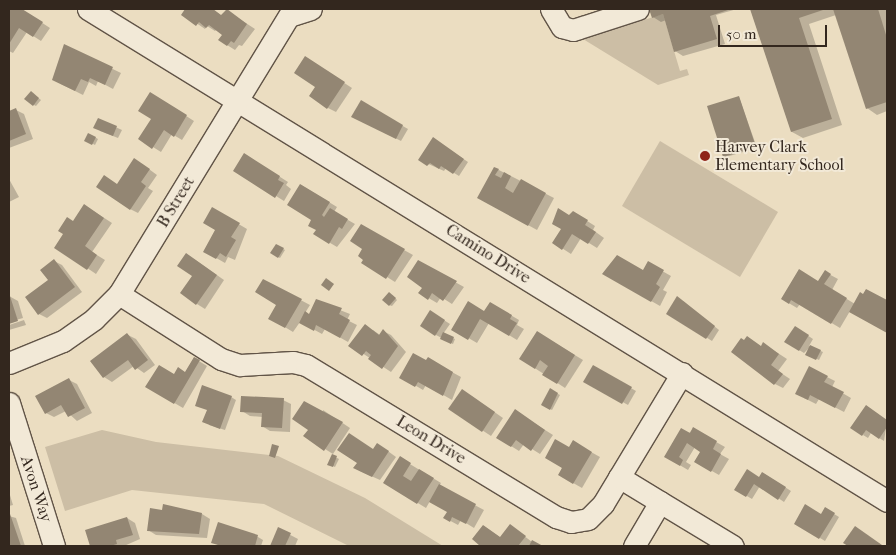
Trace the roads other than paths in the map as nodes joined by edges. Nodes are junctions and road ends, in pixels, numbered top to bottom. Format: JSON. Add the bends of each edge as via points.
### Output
{"nodes":[{"id":1,"x":88,"y":9,"type":"edge"},
{"id":2,"x":311,"y":9,"type":"edge"},
{"id":3,"x":552,"y":9,"type":"edge"},
{"id":4,"x":638,"y":9,"type":"edge"},
{"id":5,"x":237,"y":100,"type":"junction"},
{"id":6,"x":119,"y":294,"type":"junction"},
{"id":7,"x":9,"y":362,"type":"edge"},
{"id":8,"x":682,"y":373,"type":"junction"},
{"id":9,"x":9,"y":404,"type":"edge"},
{"id":10,"x":619,"y":477,"type":"junction"},
{"id":11,"x":887,"y":501,"type":"edge"},
{"id":12,"x":660,"y":502,"type":"junction"},
{"id":13,"x":54,"y":546,"type":"edge"},
{"id":14,"x":634,"y":546,"type":"edge"},
{"id":15,"x":733,"y":546,"type":"edge"}],
"edges":[{"from":1,"to":5,"type":"street","name":"Camino Drive"},
{"from":2,"to":5,"type":"street","name":"B Street","via":[[289,16]]},
{"from":3,"to":4,"type":"street","via":[[562,27],[573,30]]},
{"from":5,"to":6,"type":"street","name":"B Street"},
{"from":5,"to":8,"type":"street","name":"Camino Drive"},
{"from":6,"to":7,"type":"street","name":"B Street","via":[[94,319],[63,341]]},
{"from":6,"to":10,"type":"street","name":"Leon Drive","via":[[221,359],[240,365],[293,362],[306,365],[556,517],[571,522],[588,519],[603,504]]},
{"from":8,"to":10,"type":"street","name":"Leon Drive"},
{"from":8,"to":11,"type":"street","name":"Camino Drive"},
{"from":9,"to":13,"type":"street","name":"Avon Way"},
{"from":10,"to":12,"type":"street"},
{"from":12,"to":14,"type":"street"},
{"from":12,"to":15,"type":"street"}]}
